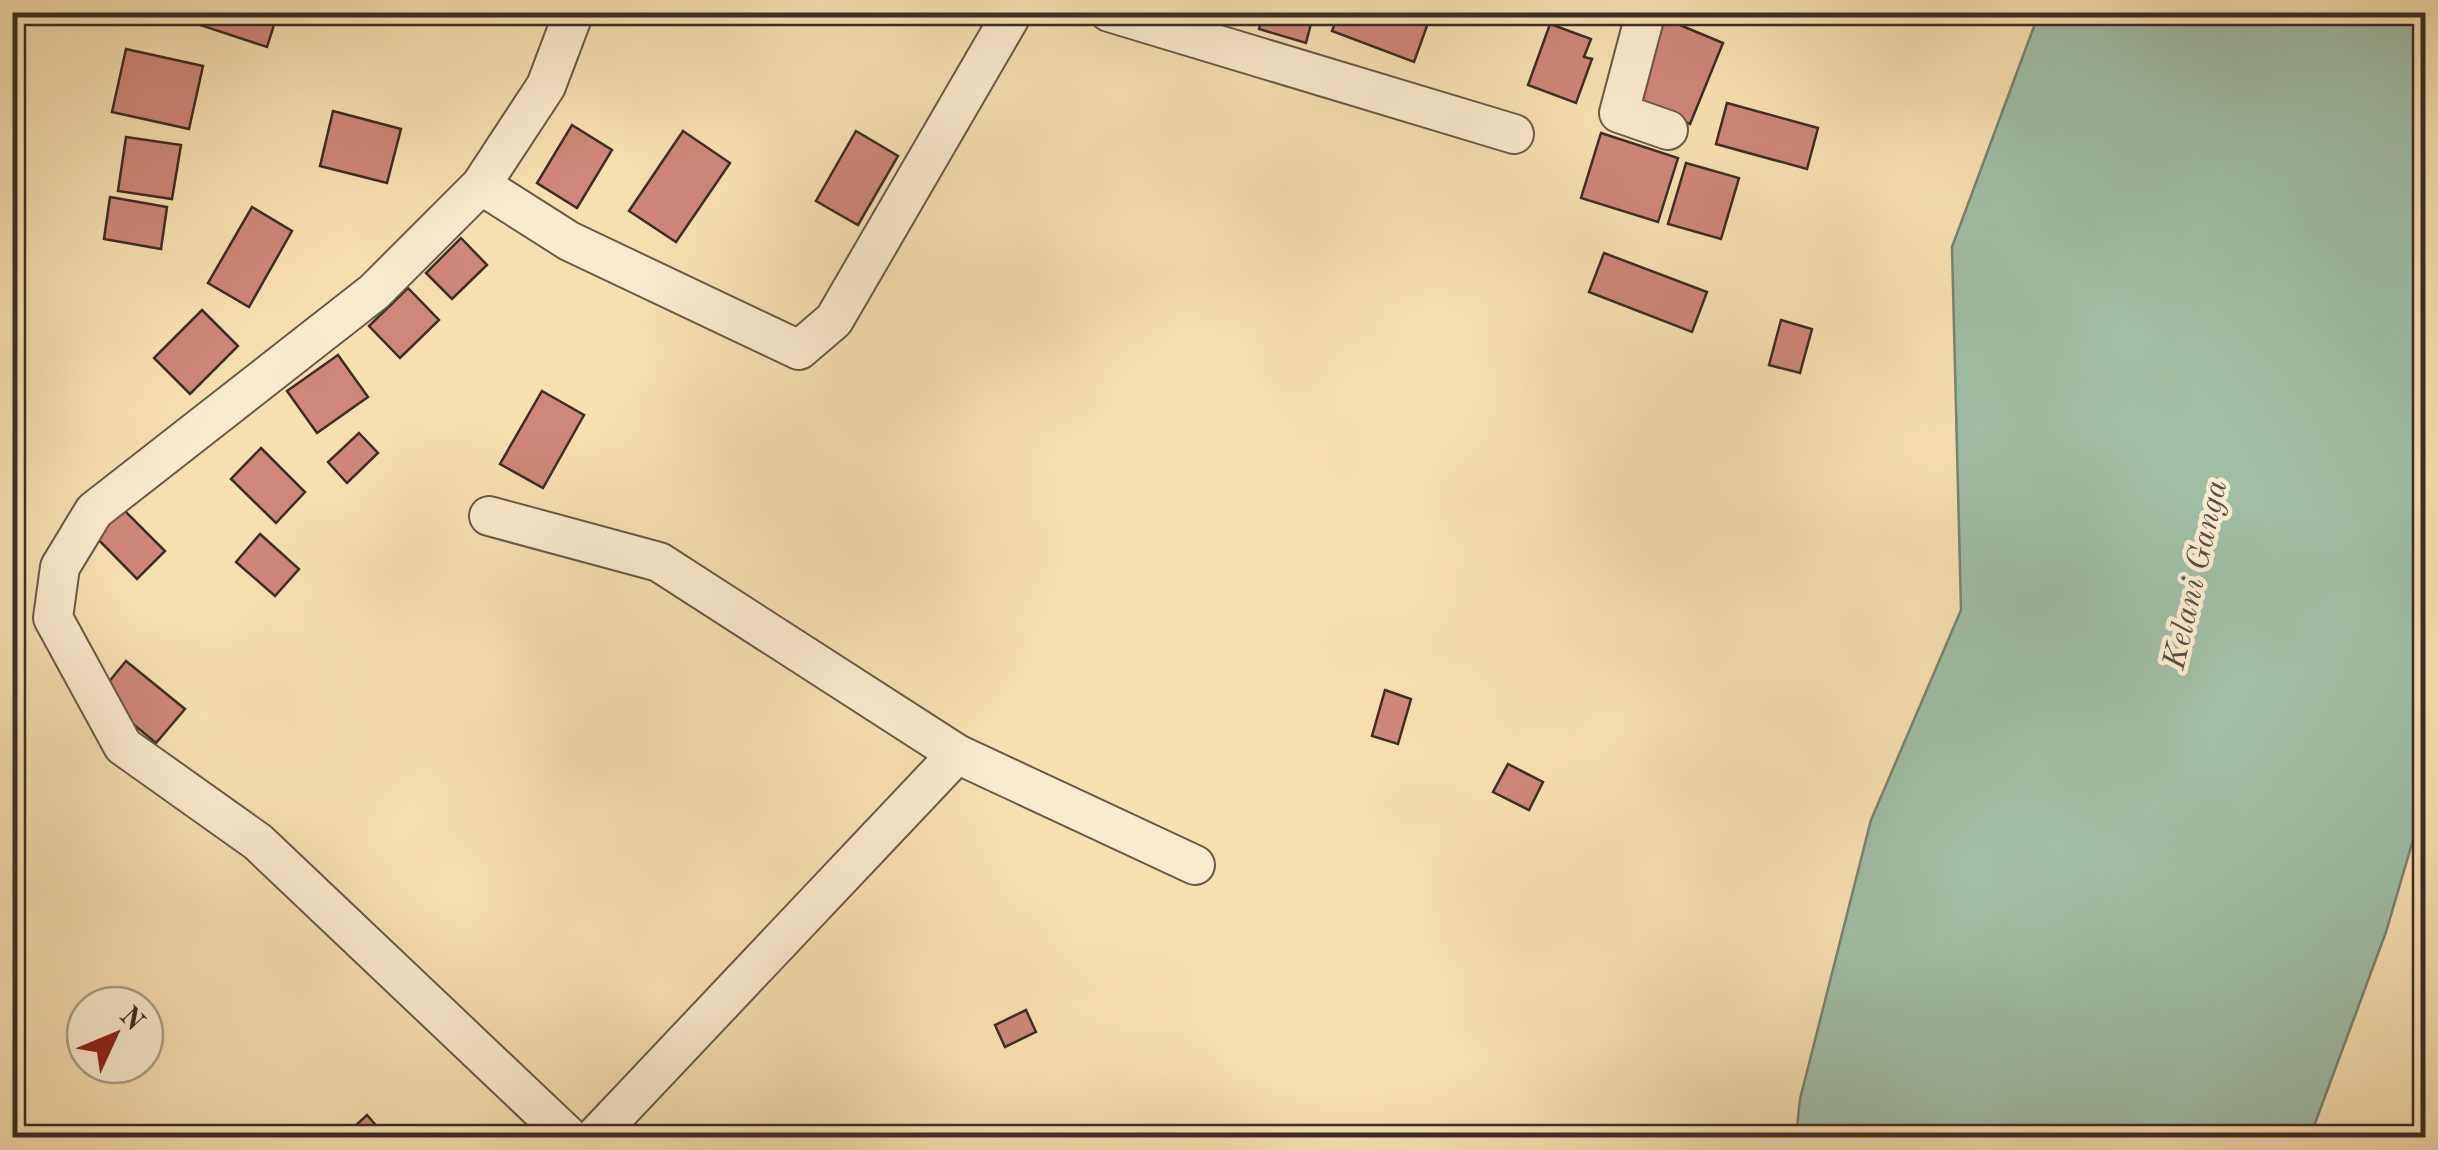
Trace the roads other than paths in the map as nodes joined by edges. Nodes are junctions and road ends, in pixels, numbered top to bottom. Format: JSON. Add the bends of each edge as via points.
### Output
{"nodes":[{"id":1,"x":574,"y":12,"type":"edge"},
{"id":2,"x":1012,"y":12,"type":"edge"},
{"id":3,"x":1109,"y":12,"type":"edge"},
{"id":4,"x":1636,"y":12,"type":"edge"},
{"id":5,"x":1668,"y":130,"type":"dead end"},
{"id":6,"x":1514,"y":134,"type":"dead end"},
{"id":7,"x":481,"y":185,"type":"junction"},
{"id":8,"x":489,"y":516,"type":"dead end"},
{"id":9,"x":957,"y":754,"type":"junction"},
{"id":10,"x":1194,"y":865,"type":"dead end"},
{"id":11,"x":570,"y":1138,"type":"edge"},
{"id":12,"x":594,"y":1138,"type":"edge"}],
"edges":[{"from":1,"to":7,"type":"street","via":[[546,86]]},
{"from":2,"to":7,"type":"street","via":[[834,320],[799,350],[569,241]]},
{"from":3,"to":6,"type":"street"},
{"from":4,"to":5,"type":"street","via":[[1645,15],[1619,114]]},
{"from":7,"to":11,"type":"street","via":[[374,292],[94,511],[60,567],[53,618],[122,746],[258,842]]},
{"from":8,"to":9,"type":"street","via":[[658,562]]},
{"from":9,"to":10,"type":"street"},
{"from":9,"to":12,"type":"street"}]}
